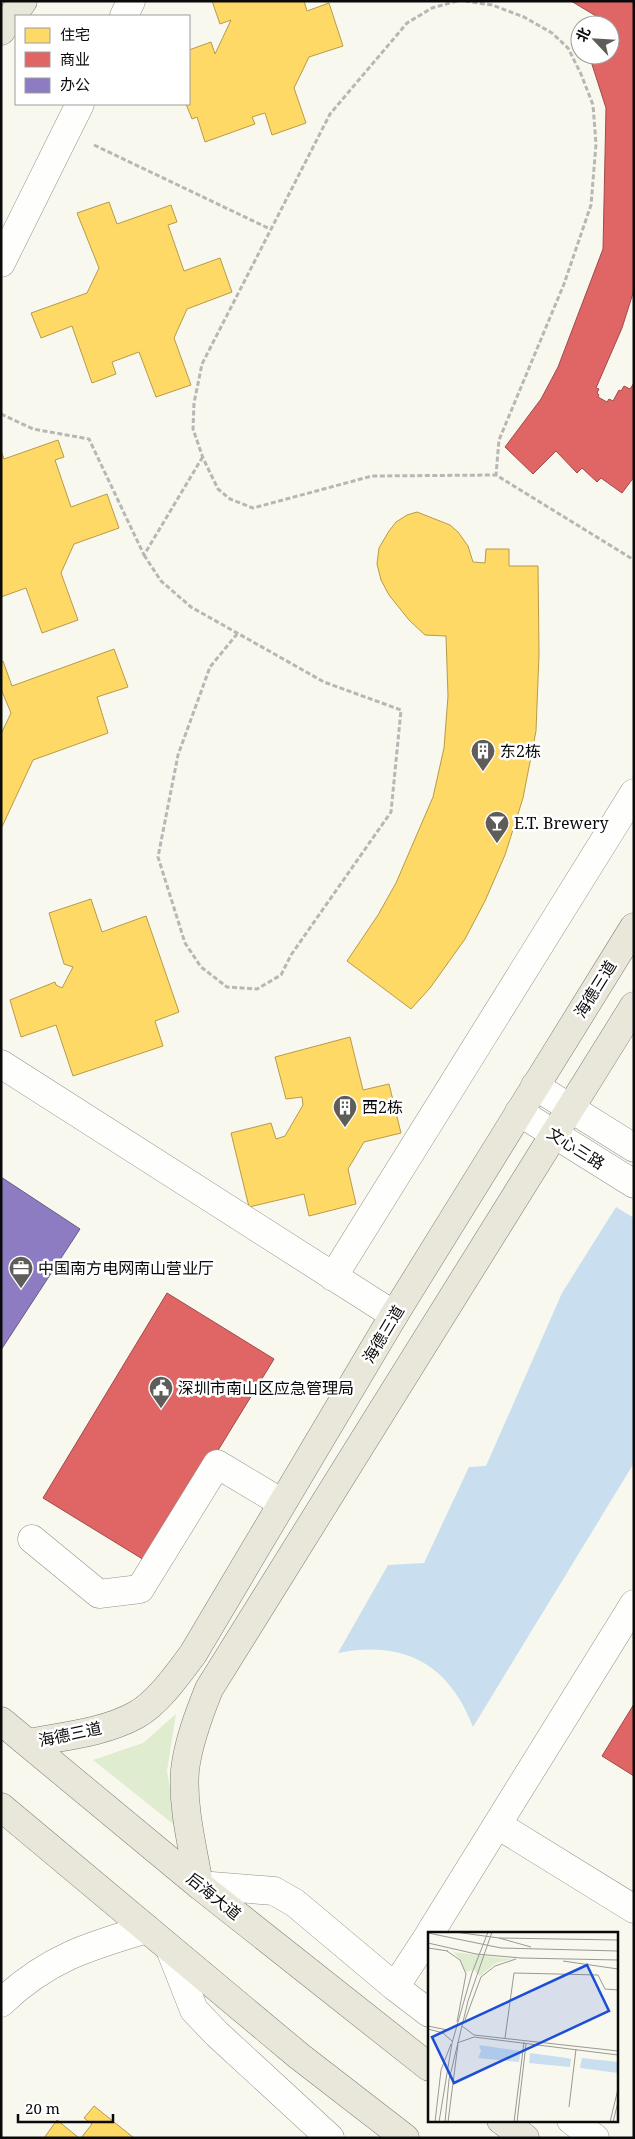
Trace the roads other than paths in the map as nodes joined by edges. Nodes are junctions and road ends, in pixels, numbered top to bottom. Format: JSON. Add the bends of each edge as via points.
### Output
{"nodes":[{"id":1,"x":23,"y":1,"type":"edge"},
{"id":2,"x":131,"y":1,"type":"edge"},
{"id":3,"x":124,"y":15,"type":"edge"},
{"id":4,"x":1,"y":31,"type":"edge"},
{"id":5,"x":80,"y":105,"type":"edge"},
{"id":6,"x":1,"y":262,"type":"edge"},
{"id":7,"x":634,"y":793,"type":"edge"},
{"id":8,"x":634,"y":927,"type":"edge"},
{"id":9,"x":634,"y":1006,"type":"edge"},
{"id":10,"x":1,"y":1064,"type":"edge"},
{"id":11,"x":536,"y":1086,"type":"junction"},
{"id":12,"x":569,"y":1107,"type":"junction"},
{"id":13,"x":519,"y":1112,"type":"junction"},
{"id":14,"x":553,"y":1134,"type":"junction"},
{"id":15,"x":634,"y":1148,"type":"edge"},
{"id":16,"x":634,"y":1184,"type":"edge"},
{"id":17,"x":333,"y":1277,"type":"junction"},
{"id":18,"x":394,"y":1315,"type":"junction"},
{"id":19,"x":282,"y":1503,"type":"junction"},
{"id":20,"x":32,"y":1539,"type":"dead end"},
{"id":21,"x":634,"y":1604,"type":"edge"},
{"id":22,"x":1,"y":1705,"type":"edge"},
{"id":23,"x":1,"y":1721,"type":"edge"},
{"id":24,"x":28,"y":1743,"type":"junction"},
{"id":25,"x":1,"y":1807,"type":"edge"},
{"id":26,"x":498,"y":1825,"type":"junction"},
{"id":27,"x":200,"y":1885,"type":"junction"},
{"id":28,"x":634,"y":1909,"type":"edge"},
{"id":29,"x":147,"y":1929,"type":"junction"},
{"id":30,"x":430,"y":1932,"type":"edge"},
{"id":31,"x":428,"y":1936,"type":"edge"},
{"id":32,"x":170,"y":1949,"type":"junction"},
{"id":33,"x":394,"y":1987,"type":"junction"},
{"id":34,"x":1,"y":2003,"type":"edge"},
{"id":35,"x":428,"y":2012,"type":"edge"},
{"id":36,"x":428,"y":2067,"type":"edge"},
{"id":37,"x":503,"y":2122,"type":"edge"},
{"id":38,"x":575,"y":2122,"type":"edge"},
{"id":39,"x":330,"y":2138,"type":"edge"},
{"id":40,"x":405,"y":2138,"type":"edge"},
{"id":41,"x":525,"y":2138,"type":"edge"},
{"id":42,"x":595,"y":2138,"type":"edge"}],
"edges":[{"from":1,"to":4,"type":"main road"},
{"from":2,"to":3,"type":"street"},
{"from":5,"to":6,"type":"street"},
{"from":7,"to":17,"type":"street"},
{"from":8,"to":11,"type":"main road","name":"海德三道"},
{"from":9,"to":12,"type":"main road"},
{"from":10,"to":17,"type":"street"},
{"from":11,"to":12,"type":"street","name":"文心三路"},
{"from":11,"to":13,"type":"main road","name":"海德三道"},
{"from":12,"to":14,"type":"main road"},
{"from":12,"to":15,"type":"street","name":"文心三路"},
{"from":13,"to":14,"type":"street","name":"文心三路"},
{"from":13,"to":18,"type":"main road","name":"海德三道"},
{"from":14,"to":16,"type":"street","name":"文心三路"},
{"from":14,"to":27,"type":"main road","via":[[209,1689],[199,1713],[185,1770],[187,1807]]},
{"from":17,"to":18,"type":"street"},
{"from":18,"to":19,"type":"main road","name":"海德三道"},
{"from":19,"to":20,"type":"street","via":[[216,1464],[140,1589],[99,1594]]},
{"from":19,"to":24,"type":"main road","name":"海德三道","via":[[193,1654],[169,1686],[137,1715],[98,1730]]},
{"from":21,"to":26,"type":"street"},
{"from":22,"to":24,"type":"main road"},
{"from":23,"to":24,"type":"main road","name":"后海大道"},
{"from":24,"to":27,"type":"main road","name":"后海大道"},
{"from":25,"to":29,"type":"main road"},
{"from":26,"to":28,"type":"street"},
{"from":26,"to":30,"type":"street"},
{"from":27,"to":33,"type":"street","via":[[274,1891],[295,1903]]},
{"from":27,"to":36,"type":"main road","name":"后海大道"},
{"from":29,"to":32,"type":"main road"},
{"from":29,"to":34,"type":"street","via":[[56,1960]]},
{"from":31,"to":33,"type":"street"},
{"from":32,"to":39,"type":"street","via":[[194,2010]]},
{"from":32,"to":40,"type":"main road","via":[[298,2056]]},
{"from":33,"to":35,"type":"street"},
{"from":37,"to":41,"type":"main road"},
{"from":38,"to":42,"type":"street"}]}
